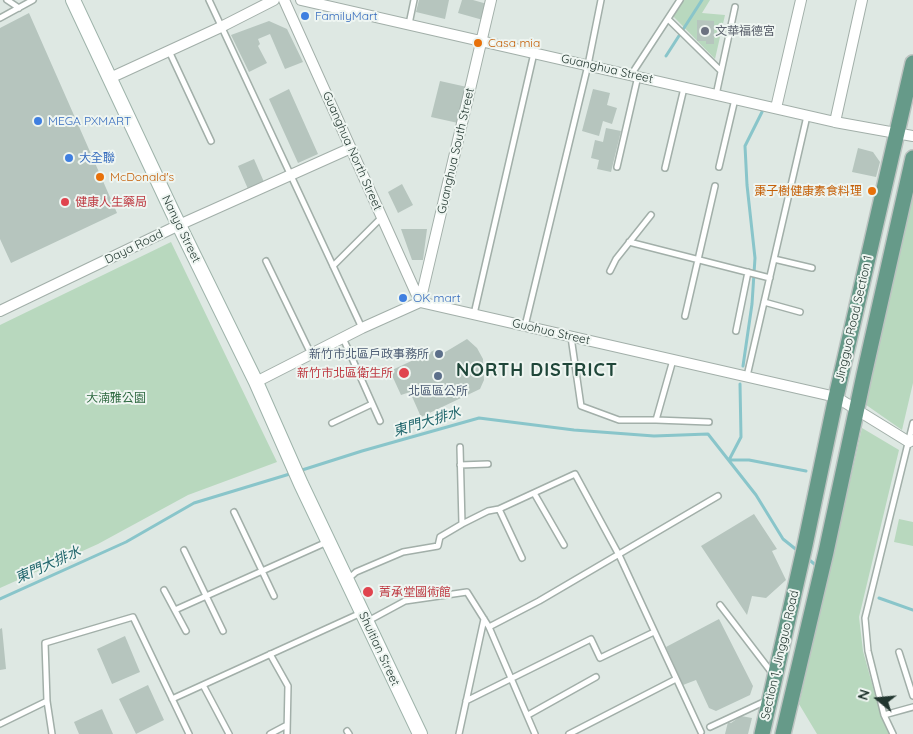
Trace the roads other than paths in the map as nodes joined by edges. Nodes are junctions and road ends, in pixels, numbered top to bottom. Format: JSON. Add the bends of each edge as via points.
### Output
{"nodes":[{"id":1,"x":7,"y":0,"type":"edge"},
{"id":2,"x":33,"y":0,"type":"edge"},
{"id":3,"x":73,"y":0,"type":"edge"},
{"id":4,"x":209,"y":0,"type":"edge"},
{"id":5,"x":274,"y":0,"type":"edge"},
{"id":6,"x":284,"y":0,"type":"edge"},
{"id":7,"x":301,"y":0,"type":"edge"},
{"id":8,"x":414,"y":0,"type":"edge"},
{"id":9,"x":491,"y":0,"type":"edge"},
{"id":10,"x":600,"y":0,"type":"edge"},
{"id":11,"x":680,"y":0,"type":"edge"},
{"id":12,"x":801,"y":0,"type":"edge"},
{"id":13,"x":862,"y":0,"type":"edge"},
{"id":14,"x":336,"y":4,"type":"edge"},
{"id":15,"x":735,"y":7,"type":"dead end"},
{"id":16,"x":18,"y":8,"type":"junction"},
{"id":17,"x":0,"y":18,"type":"edge"},
{"id":18,"x":668,"y":18,"type":"junction"},
{"id":19,"x":409,"y":25,"type":"junction"},
{"id":20,"x":221,"y":27,"type":"junction"},
{"id":21,"x":481,"y":41,"type":"junction"},
{"id":22,"x":168,"y":51,"type":"junction"},
{"id":23,"x":534,"y":53,"type":"junction"},
{"id":24,"x":913,"y":63,"type":"edge"},
{"id":25,"x":588,"y":65,"type":"junction"},
{"id":26,"x":721,"y":71,"type":"junction"},
{"id":27,"x":634,"y":76,"type":"junction"},
{"id":28,"x":110,"y":78,"type":"junction"},
{"id":29,"x":684,"y":87,"type":"junction"},
{"id":30,"x":716,"y":94,"type":"junction"},
{"id":31,"x":735,"y":99,"type":"junction"},
{"id":32,"x":776,"y":108,"type":"junction"},
{"id":33,"x":807,"y":115,"type":"junction"},
{"id":34,"x":835,"y":122,"type":"junction"},
{"id":35,"x":897,"y":133,"type":"junction"},
{"id":36,"x":913,"y":136,"type":"edge"},
{"id":37,"x":211,"y":141,"type":"dead end"},
{"id":38,"x":351,"y":148,"type":"junction"},
{"id":39,"x":913,"y":158,"type":"edge"},
{"id":40,"x":618,"y":167,"type":"dead end"},
{"id":41,"x":719,"y":167,"type":"dead end"},
{"id":42,"x":665,"y":168,"type":"dead end"},
{"id":43,"x":290,"y":175,"type":"junction"},
{"id":44,"x":715,"y":186,"type":"dead end"},
{"id":45,"x":650,"y":215,"type":"dead end"},
{"id":46,"x":381,"y":218,"type":"junction"},
{"id":47,"x":179,"y":225,"type":"junction"},
{"id":48,"x":629,"y":242,"type":"junction"},
{"id":49,"x":697,"y":259,"type":"junction"},
{"id":50,"x":774,"y":260,"type":"junction"},
{"id":51,"x":266,"y":261,"type":"dead end"},
{"id":52,"x":333,"y":266,"type":"junction"},
{"id":53,"x":812,"y":268,"type":"dead end"},
{"id":54,"x":610,"y":271,"type":"dead end"},
{"id":55,"x":748,"y":272,"type":"junction"},
{"id":56,"x":770,"y":278,"type":"junction"},
{"id":57,"x":420,"y":302,"type":"junction"},
{"id":58,"x":764,"y":302,"type":"junction"},
{"id":59,"x":0,"y":310,"type":"edge"},
{"id":60,"x":800,"y":312,"type":"dead end"},
{"id":61,"x":474,"y":314,"type":"junction"},
{"id":62,"x":685,"y":316,"type":"dead end"},
{"id":63,"x":525,"y":326,"type":"junction"},
{"id":64,"x":362,"y":328,"type":"junction"},
{"id":65,"x":736,"y":331,"type":"dead end"},
{"id":66,"x":571,"y":336,"type":"junction"},
{"id":67,"x":342,"y":338,"type":"junction"},
{"id":68,"x":311,"y":354,"type":"junction"},
{"id":69,"x":673,"y":360,"type":"junction"},
{"id":70,"x":746,"y":376,"type":"junction"},
{"id":71,"x":256,"y":382,"type":"junction"},
{"id":72,"x":836,"y":397,"type":"junction"},
{"id":73,"x":372,"y":404,"type":"junction"},
{"id":74,"x":856,"y":410,"type":"junction"},
{"id":75,"x":656,"y":420,"type":"junction"},
{"id":76,"x":380,"y":421,"type":"dead end"},
{"id":77,"x":332,"y":422,"type":"dead end"},
{"id":78,"x":709,"y":422,"type":"dead end"},
{"id":79,"x":913,"y":423,"type":"edge"},
{"id":80,"x":911,"y":441,"type":"edge"},
{"id":81,"x":460,"y":448,"type":"dead end"},
{"id":82,"x":488,"y":464,"type":"dead end"},
{"id":83,"x":460,"y":465,"type":"junction"},
{"id":84,"x":301,"y":484,"type":"joint"},
{"id":85,"x":534,"y":493,"type":"junction"},
{"id":86,"x":718,"y":496,"type":"dead end"},
{"id":87,"x":500,"y":509,"type":"junction"},
{"id":88,"x":234,"y":512,"type":"dead end"},
{"id":89,"x":462,"y":524,"type":"junction"},
{"id":90,"x":329,"y":541,"type":"junction"},
{"id":91,"x":564,"y":545,"type":"dead end"},
{"id":92,"x":184,"y":550,"type":"dead end"},
{"id":93,"x":619,"y":555,"type":"junction"},
{"id":94,"x":522,"y":558,"type":"dead end"},
{"id":95,"x":262,"y":571,"type":"junction"},
{"id":96,"x":798,"y":577,"type":"joint"},
{"id":97,"x":347,"y":580,"type":"junction"},
{"id":98,"x":817,"y":589,"type":"joint"},
{"id":99,"x":164,"y":590,"type":"dead end"},
{"id":100,"x":206,"y":596,"type":"junction"},
{"id":101,"x":274,"y":596,"type":"dead end"},
{"id":102,"x":720,"y":604,"type":"dead end"},
{"id":103,"x":174,"y":610,"type":"junction"},
{"id":104,"x":364,"y":617,"type":"junction"},
{"id":105,"x":484,"y":619,"type":"junction"},
{"id":106,"x":489,"y":627,"type":"junction"},
{"id":107,"x":186,"y":631,"type":"dead end"},
{"id":108,"x":223,"y":631,"type":"dead end"},
{"id":109,"x":654,"y":632,"type":"junction"},
{"id":110,"x":899,"y":652,"type":"dead end"},
{"id":111,"x":270,"y":654,"type":"junction"},
{"id":112,"x":512,"y":677,"type":"junction"},
{"id":113,"x":596,"y":677,"type":"dead end"},
{"id":114,"x":775,"y":677,"type":"junction"},
{"id":115,"x":676,"y":679,"type":"junction"},
{"id":116,"x":203,"y":685,"type":"junction"},
{"id":117,"x":913,"y":696,"type":"edge"},
{"id":118,"x":770,"y":698,"type":"junction"},
{"id":119,"x":172,"y":699,"type":"junction"},
{"id":120,"x":47,"y":701,"type":"junction"},
{"id":121,"x":466,"y":701,"type":"junction"},
{"id":122,"x":913,"y":707,"type":"edge"},
{"id":123,"x":528,"y":715,"type":"junction"},
{"id":124,"x":884,"y":716,"type":"junction"},
{"id":125,"x":0,"y":724,"type":"edge"},
{"id":126,"x":287,"y":725,"type":"junction"},
{"id":127,"x":710,"y":727,"type":"dead end"},
{"id":128,"x":700,"y":733,"type":"edge"},
{"id":129,"x":52,"y":734,"type":"edge"},
{"id":130,"x":189,"y":734,"type":"edge"},
{"id":131,"x":229,"y":734,"type":"edge"},
{"id":132,"x":270,"y":734,"type":"edge"},
{"id":133,"x":287,"y":734,"type":"edge"},
{"id":134,"x":420,"y":734,"type":"edge"},
{"id":135,"x":459,"y":734,"type":"edge"},
{"id":136,"x":536,"y":734,"type":"edge"},
{"id":137,"x":569,"y":734,"type":"edge"},
{"id":138,"x":762,"y":734,"type":"edge"},
{"id":139,"x":782,"y":734,"type":"edge"},
{"id":140,"x":893,"y":734,"type":"edge"}],
"edges":[{"from":1,"to":16,"type":"lane"},
{"from":2,"to":16,"type":"lane"},
{"from":3,"to":28,"type":"street","name":"Nanya Street"},
{"from":4,"to":20,"type":"lane"},
{"from":5,"to":20,"type":"street"},
{"from":6,"to":38,"type":"street","name":"Guanghua North Street"},
{"from":7,"to":14,"type":"street","name":"Guanghua Street"},
{"from":8,"to":19,"type":"lane"},
{"from":9,"to":21,"type":"street","name":"Guanghua South Street"},
{"from":10,"to":25,"type":"lane"},
{"from":11,"to":18,"type":"lane"},
{"from":12,"to":32,"type":"street"},
{"from":13,"to":34,"type":"street"},
{"from":14,"to":19,"type":"street","name":"Guanghua Street"},
{"from":15,"to":26,"type":"lane"},
{"from":16,"to":17,"type":"lane"},
{"from":18,"to":26,"type":"lane"},
{"from":18,"to":27,"type":"lane"},
{"from":19,"to":21,"type":"street","name":"Guanghua Street"},
{"from":20,"to":22,"type":"street"},
{"from":20,"to":43,"type":"lane"},
{"from":21,"to":23,"type":"street","name":"Guanghua Street"},
{"from":21,"to":57,"type":"street","name":"Guanghua South Street"},
{"from":22,"to":28,"type":"street"},
{"from":22,"to":37,"type":"lane"},
{"from":23,"to":25,"type":"street","name":"Guanghua Street"},
{"from":23,"to":61,"type":"lane"},
{"from":24,"to":35,"type":"main road","name":"Jingguo Road Section 1"},
{"from":25,"to":27,"type":"street","name":"Guanghua Street"},
{"from":25,"to":63,"type":"lane"},
{"from":26,"to":30,"type":"lane"},
{"from":27,"to":29,"type":"street","name":"Guanghua Street"},
{"from":27,"to":40,"type":"lane"},
{"from":28,"to":47,"type":"street","name":"Nanya Street"},
{"from":29,"to":30,"type":"street","name":"Guanghua Street"},
{"from":29,"to":42,"type":"lane"},
{"from":30,"to":31,"type":"street","name":"Guanghua Street"},
{"from":31,"to":32,"type":"street","name":"Guanghua Street"},
{"from":31,"to":41,"type":"lane"},
{"from":32,"to":33,"type":"street","name":"Guanghua Street"},
{"from":33,"to":34,"type":"street","name":"Guanghua Street"},
{"from":33,"to":50,"type":"lane"},
{"from":34,"to":35,"type":"street","name":"Guanghua Street"},
{"from":35,"to":36,"type":"street","name":"Guanghua Street"},
{"from":35,"to":72,"type":"main road","name":"Jingguo Road Section 1"},
{"from":38,"to":43,"type":"street","name":"Daya Road"},
{"from":38,"to":46,"type":"street","name":"Guanghua North Street"},
{"from":39,"to":74,"type":"main road","name":"Jingguo Road Section 1"},
{"from":43,"to":47,"type":"street","name":"Daya Road"},
{"from":43,"to":52,"type":"lane"},
{"from":44,"to":49,"type":"lane"},
{"from":45,"to":48,"type":"lane"},
{"from":46,"to":52,"type":"lane"},
{"from":46,"to":57,"type":"street","name":"Guanghua North Street"},
{"from":47,"to":59,"type":"street","name":"Daya Road"},
{"from":47,"to":71,"type":"street","name":"Nanya Street"},
{"from":48,"to":49,"type":"lane"},
{"from":48,"to":54,"type":"lane"},
{"from":49,"to":55,"type":"lane"},
{"from":49,"to":62,"type":"lane"},
{"from":50,"to":53,"type":"lane"},
{"from":50,"to":56,"type":"lane"},
{"from":51,"to":68,"type":"lane"},
{"from":52,"to":64,"type":"lane"},
{"from":55,"to":56,"type":"lane"},
{"from":55,"to":65,"type":"lane"},
{"from":56,"to":58,"type":"lane"},
{"from":57,"to":61,"type":"street","name":"Guohua Street"},
{"from":57,"to":64,"type":"street"},
{"from":58,"to":60,"type":"lane"},
{"from":58,"to":70,"type":"lane"},
{"from":61,"to":63,"type":"street","name":"Guohua Street"},
{"from":63,"to":66,"type":"street","name":"Guohua Street"},
{"from":64,"to":67,"type":"street"},
{"from":66,"to":69,"type":"street","name":"Guohua Street"},
{"from":66,"to":75,"type":"lane","via":[[581,406],[619,420]]},
{"from":67,"to":68,"type":"street"},
{"from":67,"to":73,"type":"lane"},
{"from":68,"to":71,"type":"street"},
{"from":69,"to":70,"type":"street","name":"Guohua Street"},
{"from":69,"to":75,"type":"lane"},
{"from":70,"to":72,"type":"street","name":"Guohua Street"},
{"from":71,"to":84,"type":"street","name":"Nanya Street"},
{"from":72,"to":74,"type":"street","name":"Guohua Street"},
{"from":72,"to":96,"type":"main road","name":"Jingguo Road Section 1"},
{"from":73,"to":76,"type":"lane"},
{"from":73,"to":77,"type":"lane"},
{"from":74,"to":80,"type":"street","name":"Guohua Street"},
{"from":74,"to":98,"type":"main road","name":"Jingguo Road Section 1"},
{"from":75,"to":78,"type":"lane"},
{"from":79,"to":80,"type":"lane"},
{"from":80,"to":124,"type":"lane","via":[[865,618],[868,651]]},
{"from":81,"to":83,"type":"lane"},
{"from":82,"to":83,"type":"lane"},
{"from":83,"to":89,"type":"lane"},
{"from":84,"to":90,"type":"street","name":"Shuitian Street"},
{"from":85,"to":87,"type":"lane"},
{"from":85,"to":91,"type":"lane"},
{"from":85,"to":93,"type":"lane","via":[[576,474]]},
{"from":86,"to":93,"type":"lane"},
{"from":87,"to":89,"type":"lane","via":[[488,511]]},
{"from":87,"to":94,"type":"lane"},
{"from":88,"to":95,"type":"lane"},
{"from":89,"to":97,"type":"lane","via":[[440,537],[438,546],[403,552],[356,572]]},
{"from":90,"to":95,"type":"lane"},
{"from":90,"to":97,"type":"street","name":"Shuitian Street"},
{"from":92,"to":100,"type":"lane"},
{"from":93,"to":106,"type":"lane"},
{"from":93,"to":109,"type":"lane"},
{"from":95,"to":100,"type":"lane"},
{"from":95,"to":101,"type":"lane"},
{"from":96,"to":114,"type":"main road","name":"Section 1, Jingguo Road"},
{"from":97,"to":104,"type":"street","name":"Shuitian Street"},
{"from":98,"to":139,"type":"main road","name":"Section 1, Jingguo Road"},
{"from":99,"to":103,"type":"lane"},
{"from":100,"to":103,"type":"lane"},
{"from":100,"to":108,"type":"lane"},
{"from":102,"to":114,"type":"lane"},
{"from":103,"to":107,"type":"lane"},
{"from":104,"to":105,"type":"lane","via":[[405,601],[467,592]]},
{"from":104,"to":111,"type":"lane"},
{"from":104,"to":134,"type":"street","name":"Shuitian Street"},
{"from":105,"to":106,"type":"lane"},
{"from":105,"to":121,"type":"lane"},
{"from":106,"to":112,"type":"lane"},
{"from":109,"to":112,"type":"lane","via":[[600,658],[591,638]]},
{"from":109,"to":115,"type":"lane"},
{"from":110,"to":117,"type":"lane"},
{"from":111,"to":116,"type":"lane"},
{"from":111,"to":126,"type":"lane","via":[[288,686]]},
{"from":112,"to":121,"type":"lane"},
{"from":112,"to":123,"type":"lane"},
{"from":113,"to":123,"type":"lane"},
{"from":114,"to":118,"type":"main road","name":"Section 1, Jingguo Road"},
{"from":115,"to":128,"type":"lane"},
{"from":115,"to":137,"type":"lane"},
{"from":116,"to":119,"type":"lane"},
{"from":116,"to":131,"type":"lane"},
{"from":118,"to":127,"type":"lane"},
{"from":118,"to":138,"type":"main road","name":"Section 1, Jingguo Road"},
{"from":119,"to":120,"type":"lane","via":[[133,617],[45,643]]},
{"from":119,"to":130,"type":"lane"},
{"from":120,"to":125,"type":"lane"},
{"from":120,"to":129,"type":"lane"},
{"from":121,"to":135,"type":"lane"},
{"from":122,"to":124,"type":"lane"},
{"from":123,"to":136,"type":"lane"},
{"from":124,"to":140,"type":"lane"},
{"from":126,"to":132,"type":"lane"},
{"from":126,"to":133,"type":"lane"}]}
